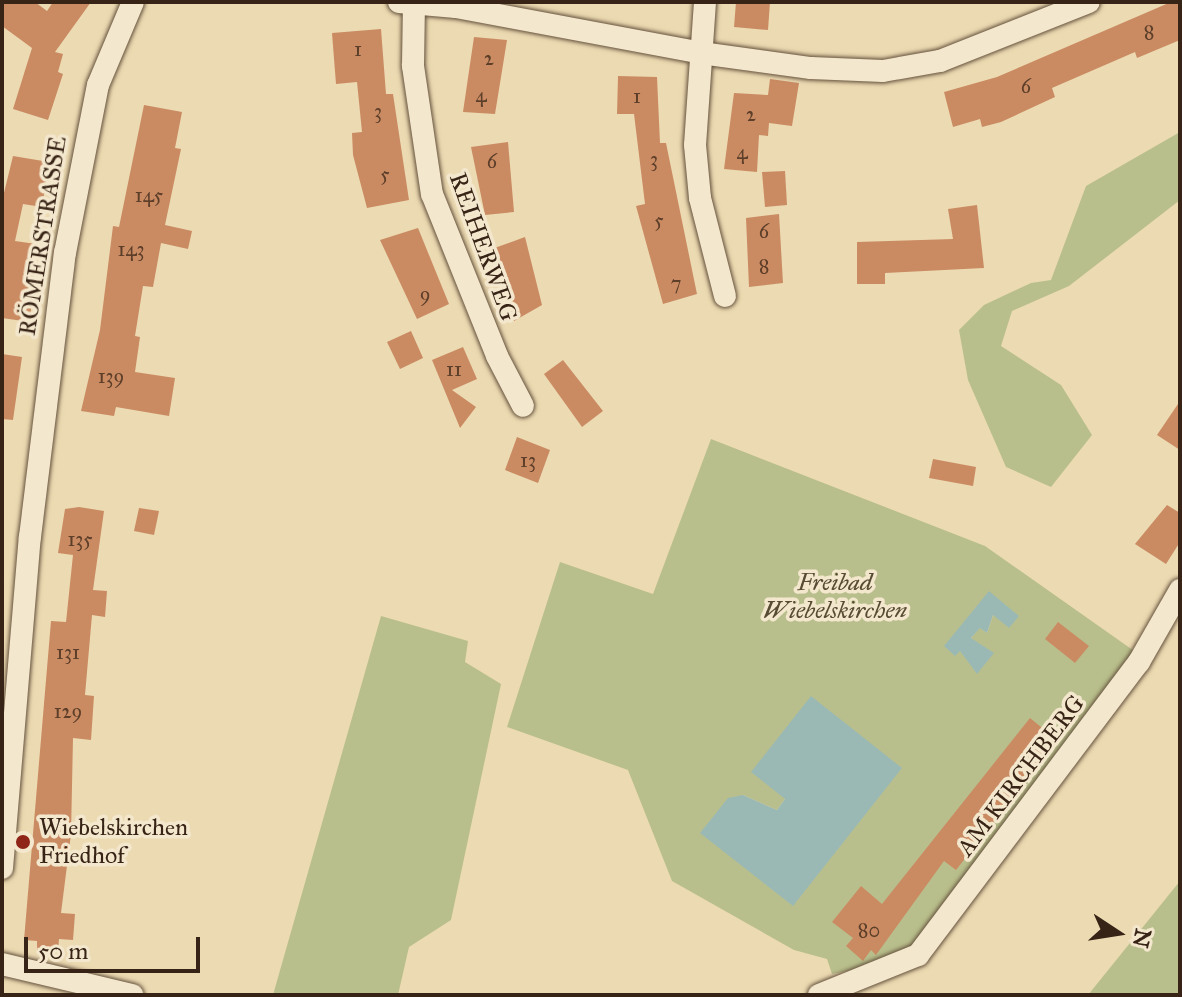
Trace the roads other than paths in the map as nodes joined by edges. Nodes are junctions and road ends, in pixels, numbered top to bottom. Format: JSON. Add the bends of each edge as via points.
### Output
{"nodes":[{"id":1,"x":133,"y":2,"type":"edge"},
{"id":2,"x":409,"y":2,"type":"edge"},
{"id":3,"x":705,"y":2,"type":"edge"},
{"id":4,"x":1080,"y":3,"type":"edge"},
{"id":5,"x":701,"y":53,"type":"junction"},
{"id":6,"x":725,"y":296,"type":"dead end"},
{"id":7,"x":523,"y":406,"type":"dead end"},
{"id":8,"x":1180,"y":590,"type":"edge"},
{"id":9,"x":10,"y":702,"type":"edge"},
{"id":10,"x":2,"y":868,"type":"edge"},
{"id":11,"x":2,"y":964,"type":"edge"},
{"id":12,"x":132,"y":995,"type":"edge"},
{"id":13,"x":819,"y":995,"type":"edge"}],
"edges":[{"from":1,"to":9,"type":"street","name":"RÖMERSTRASSE","via":[[98,85],[73,201]]},
{"from":2,"to":5,"type":"street"},
{"from":2,"to":7,"type":"street","name":"REIHERWEG","via":[[432,194],[497,356]]},
{"from":3,"to":5,"type":"street"},
{"from":4,"to":5,"type":"street","via":[[940,61],[883,71],[811,68]]},
{"from":5,"to":6,"type":"street","via":[[695,145],[700,198]]},
{"from":8,"to":13,"type":"street","name":"AM KIRCHBERG","via":[[1139,662],[918,955]]},
{"from":9,"to":10,"type":"street","name":"RÖMERSTRASSE"},
{"from":11,"to":12,"type":"street"}]}
